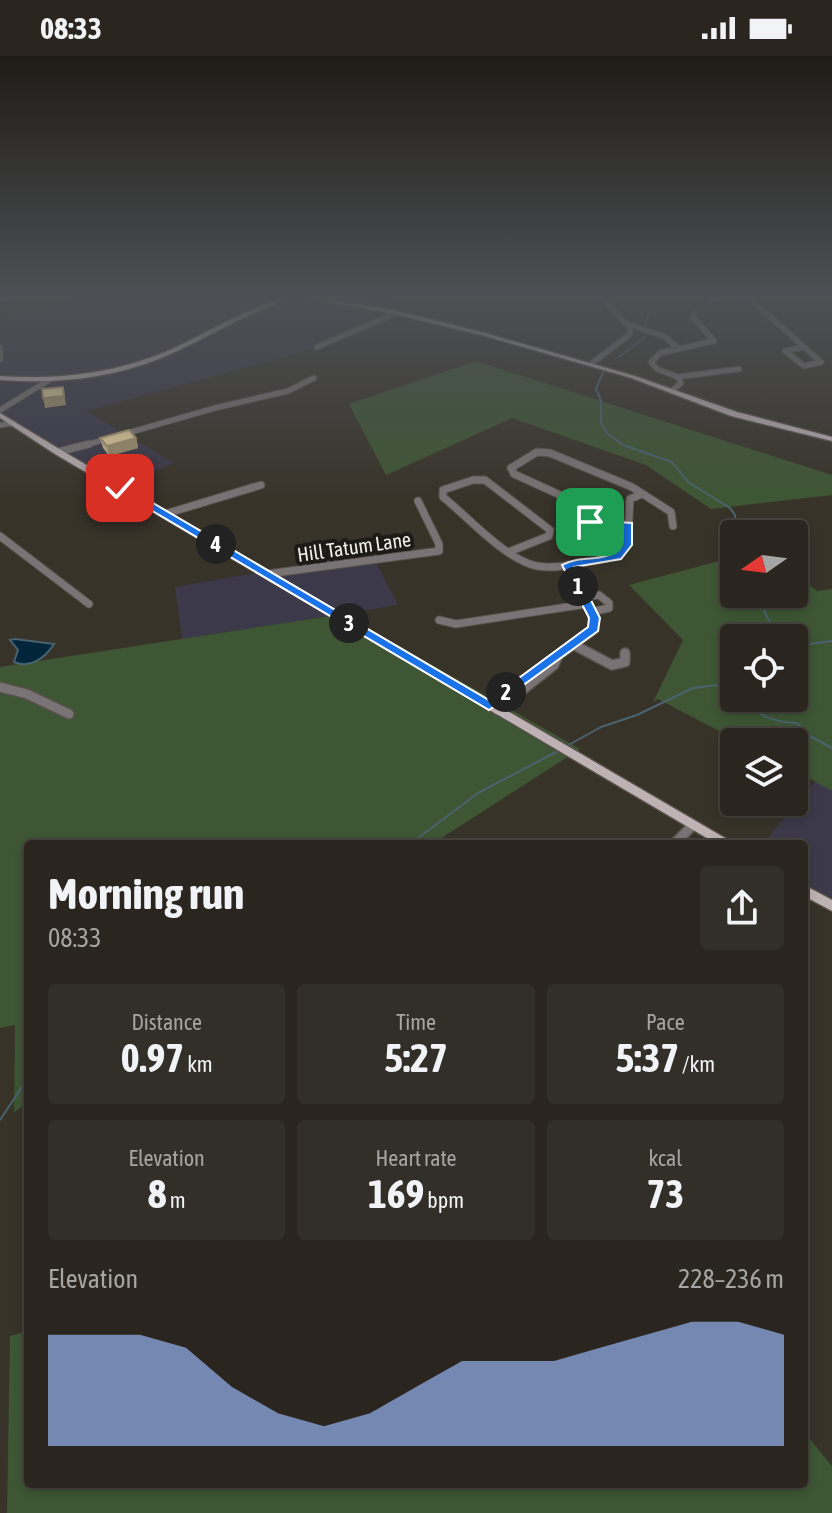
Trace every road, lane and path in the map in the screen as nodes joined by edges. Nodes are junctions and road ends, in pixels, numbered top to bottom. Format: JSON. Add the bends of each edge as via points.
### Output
{"nodes":[{"id":1,"x":130,"y":366,"type":"edge"},
{"id":2,"x":597,"y":366,"type":"edge"},
{"id":3,"x":654,"y":366,"type":"edge"},
{"id":4,"x":739,"y":369,"type":"dead end"},
{"id":5,"x":677,"y":377,"type":"junction"},
{"id":6,"x":0,"y":378,"type":"edge"},
{"id":7,"x":314,"y":378,"type":"dead end"},
{"id":8,"x":49,"y":380,"type":"junction"},
{"id":9,"x":673,"y":390,"type":"junction"},
{"id":10,"x":0,"y":412,"type":"edge"},
{"id":11,"x":13,"y":423,"type":"junction"},
{"id":12,"x":0,"y":425,"type":"edge"},
{"id":13,"x":832,"y":439,"type":"edge"},
{"id":14,"x":58,"y":452,"type":"junction"},
{"id":15,"x":261,"y":485,"type":"dead end"},
{"id":16,"x":642,"y":494,"type":"junction"},
{"id":17,"x":418,"y":501,"type":"dead end"},
{"id":18,"x":165,"y":514,"type":"junction"},
{"id":19,"x":629,"y":525,"type":"junction"},
{"id":20,"x":673,"y":526,"type":"dead end"},
{"id":21,"x":0,"y":536,"type":"edge"},
{"id":22,"x":511,"y":551,"type":"junction"},
{"id":23,"x":567,"y":565,"type":"junction"},
{"id":24,"x":267,"y":574,"type":"junction"},
{"id":25,"x":89,"y":604,"type":"dead end"},
{"id":26,"x":587,"y":604,"type":"junction"},
{"id":27,"x":439,"y":620,"type":"dead end"},
{"id":28,"x":574,"y":645,"type":"junction"},
{"id":29,"x":625,"y":653,"type":"dead end"},
{"id":30,"x":0,"y":687,"type":"edge"},
{"id":31,"x":493,"y":708,"type":"junction"},
{"id":32,"x":69,"y":714,"type":"dead end"},
{"id":33,"x":693,"y":825,"type":"junction"},
{"id":34,"x":678,"y":840,"type":"edge"},
{"id":35,"x":719,"y":840,"type":"edge"},
{"id":36,"x":808,"y":892,"type":"edge"},
{"id":37,"x":832,"y":906,"type":"edge"}],
"edges":[{"from":1,"to":8,"type":"main road"},
{"from":2,"to":9,"type":"main road"},
{"from":3,"to":5,"type":"street"},
{"from":4,"to":5,"type":"street"},
{"from":5,"to":9,"type":"street","via":[[681,383]]},
{"from":6,"to":8,"type":"main road"},
{"from":7,"to":14,"type":"street","via":[[269,396]]},
{"from":8,"to":10,"type":"street"},
{"from":9,"to":13,"type":"main road","via":[[734,414]]},
{"from":10,"to":11,"type":"main road"},
{"from":11,"to":12,"type":"street"},
{"from":11,"to":14,"type":"main road"},
{"from":14,"to":18,"type":"main road"},
{"from":15,"to":18,"type":"street"},
{"from":16,"to":19,"type":"street","via":[[630,499]]},
{"from":16,"to":19,"type":"street","via":[[550,453],[537,452],[511,468],[571,500],[586,521]]},
{"from":16,"to":20,"type":"street","via":[[671,512]]},
{"from":17,"to":24,"type":"street","name":"Hill Tatum Lane","via":[[439,551]]},
{"from":18,"to":24,"type":"main road"},
{"from":19,"to":23,"type":"street","via":[[627,545],[618,557]]},
{"from":21,"to":25,"type":"street"},
{"from":22,"to":22,"type":"street","via":[[443,497],[443,490],[485,480],[550,530],[549,536]]},
{"from":22,"to":23,"type":"street","via":[[535,566]]},
{"from":23,"to":26,"type":"street"},
{"from":24,"to":31,"type":"main road"},
{"from":26,"to":27,"type":"street","via":[[456,624]]},
{"from":26,"to":28,"type":"street","via":[[594,629]]},
{"from":28,"to":29,"type":"street","via":[[612,665],[625,662]]},
{"from":28,"to":31,"type":"street"},
{"from":30,"to":32,"type":"street"},
{"from":31,"to":33,"type":"main road"},
{"from":33,"to":34,"type":"street"},
{"from":33,"to":35,"type":"main road"},
{"from":36,"to":37,"type":"main road"}]}
